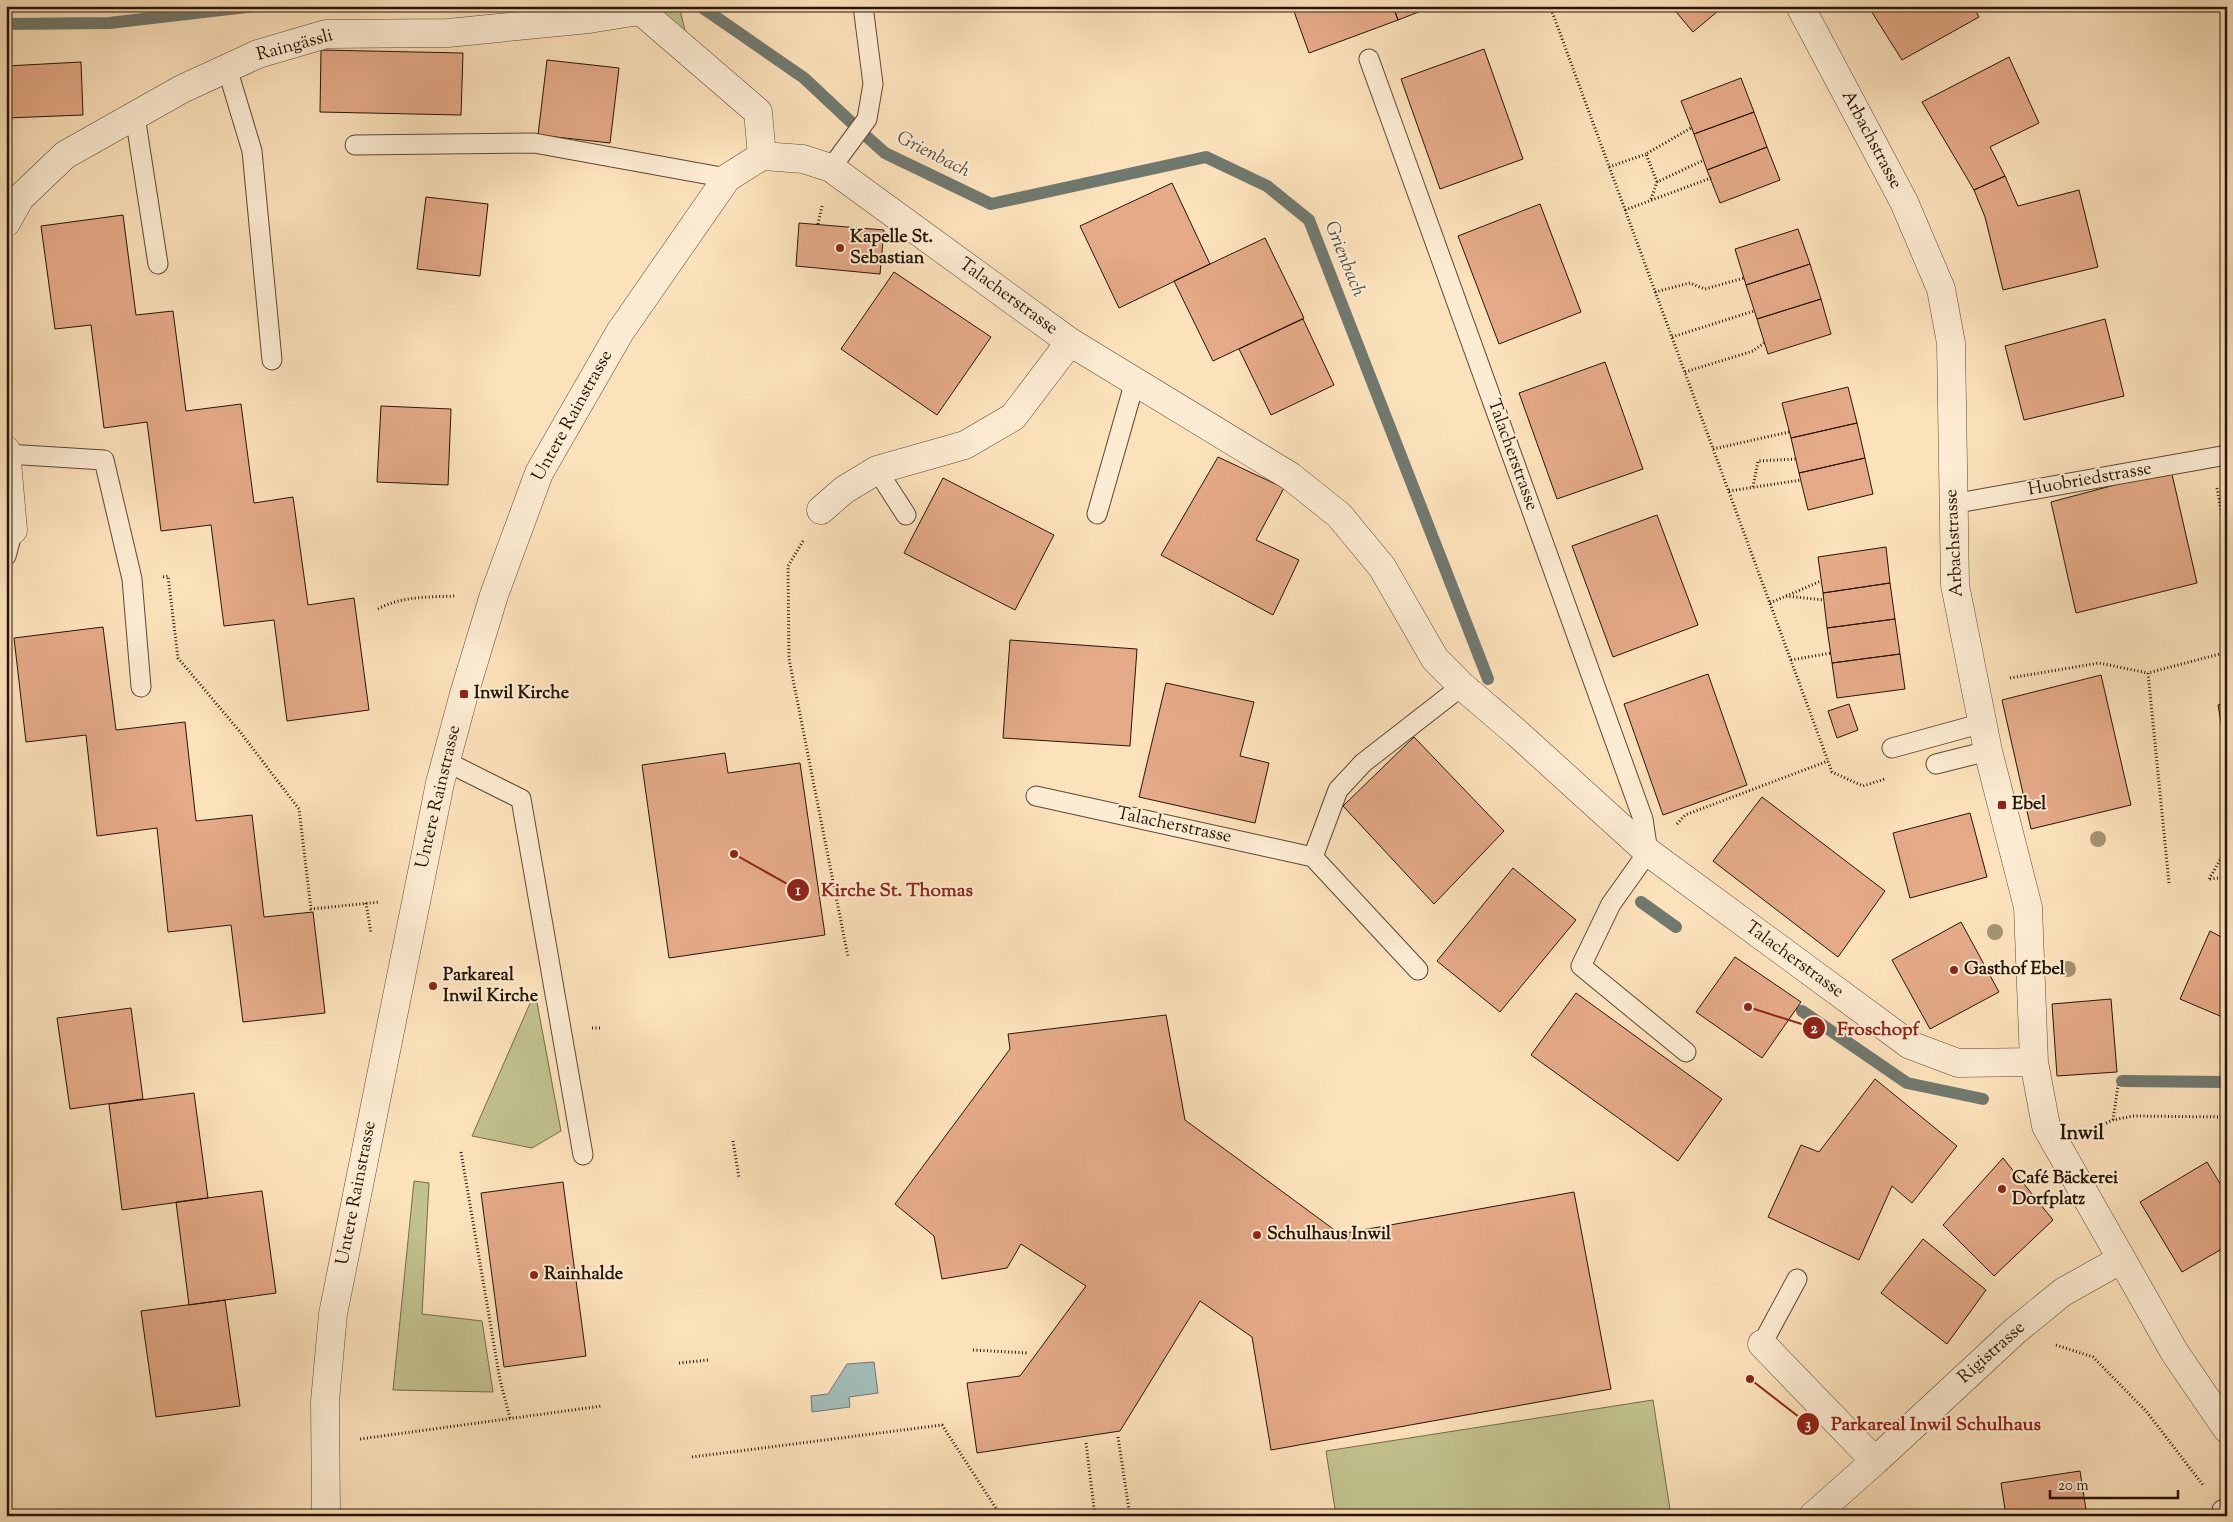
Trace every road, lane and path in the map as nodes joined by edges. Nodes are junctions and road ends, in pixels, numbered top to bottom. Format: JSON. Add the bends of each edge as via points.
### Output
{"nodes":[{"id":1,"x":863,"y":6,"type":"edge"},
{"id":2,"x":1550,"y":6,"type":"edge"},
{"id":3,"x":1800,"y":6,"type":"edge"},
{"id":4,"x":637,"y":9,"type":"edge"},
{"id":5,"x":1369,"y":59,"type":"dead end"},
{"id":6,"x":227,"y":68,"type":"junction"},
{"id":7,"x":135,"y":116,"type":"junction"},
{"id":8,"x":1691,"y":128,"type":"dead end"},
{"id":9,"x":355,"y":145,"type":"dead end"},
{"id":10,"x":1646,"y":154,"type":"junction"},
{"id":11,"x":762,"y":156,"type":"junction"},
{"id":12,"x":1704,"y":160,"type":"dead end"},
{"id":13,"x":835,"y":163,"type":"junction"},
{"id":14,"x":1609,"y":166,"type":"junction"},
{"id":15,"x":727,"y":178,"type":"junction"},
{"id":16,"x":1711,"y":178,"type":"dead end"},
{"id":17,"x":1657,"y":182,"type":"junction"},
{"id":18,"x":1651,"y":200,"type":"junction"},
{"id":19,"x":1625,"y":210,"type":"junction"},
{"id":20,"x":6,"y":223,"type":"edge"},
{"id":21,"x":158,"y":264,"type":"dead end"},
{"id":22,"x":1744,"y":278,"type":"dead end"},
{"id":23,"x":1656,"y":292,"type":"junction"},
{"id":24,"x":1754,"y":312,"type":"dead end"},
{"id":25,"x":1672,"y":337,"type":"junction"},
{"id":26,"x":1070,"y":342,"type":"junction"},
{"id":27,"x":1764,"y":343,"type":"dead end"},
{"id":28,"x":272,"y":360,"type":"dead end"},
{"id":29,"x":1685,"y":372,"type":"junction"},
{"id":30,"x":1135,"y":382,"type":"junction"},
{"id":31,"x":1789,"y":432,"type":"dead end"},
{"id":32,"x":1713,"y":449,"type":"junction"},
{"id":33,"x":6,"y":450,"type":"edge"},
{"id":34,"x":7,"y":454,"type":"edge"},
{"id":35,"x":2219,"y":457,"type":"edge"},
{"id":36,"x":1796,"y":459,"type":"dead end"},
{"id":37,"x":877,"y":470,"type":"junction"},
{"id":38,"x":1800,"y":480,"type":"dead end"},
{"id":39,"x":1753,"y":487,"type":"junction"},
{"id":40,"x":1729,"y":491,"type":"junction"},
{"id":41,"x":1952,"y":504,"type":"junction"},
{"id":42,"x":821,"y":510,"type":"joint"},
{"id":43,"x":1097,"y":514,"type":"dead end"},
{"id":44,"x":906,"y":515,"type":"dead end"},
{"id":45,"x":13,"y":530,"type":"joint"},
{"id":46,"x":2227,"y":544,"type":"edge"},
{"id":47,"x":6,"y":556,"type":"edge"},
{"id":48,"x":163,"y":577,"type":"dead end"},
{"id":49,"x":1821,"y":581,"type":"dead end"},
{"id":50,"x":1785,"y":596,"type":"junction"},
{"id":51,"x":420,"y":598,"type":"dead end"},
{"id":52,"x":1824,"y":600,"type":"dead end"},
{"id":53,"x":1770,"y":603,"type":"junction"},
{"id":54,"x":378,"y":610,"type":"dead end"},
{"id":55,"x":2227,"y":652,"type":"edge"},
{"id":56,"x":1831,"y":653,"type":"dead end"},
{"id":57,"x":1791,"y":660,"type":"junction"},
{"id":58,"x":2148,"y":672,"type":"junction"},
{"id":59,"x":2010,"y":678,"type":"dead end"},
{"id":60,"x":1462,"y":686,"type":"junction"},
{"id":61,"x":141,"y":688,"type":"dead end"},
{"id":62,"x":1983,"y":723,"type":"junction"},
{"id":63,"x":1892,"y":748,"type":"dead end"},
{"id":64,"x":1988,"y":751,"type":"junction"},
{"id":65,"x":445,"y":761,"type":"junction"},
{"id":66,"x":1828,"y":761,"type":"junction"},
{"id":67,"x":1936,"y":764,"type":"joint"},
{"id":68,"x":1036,"y":796,"type":"dead end"},
{"id":69,"x":1648,"y":852,"type":"junction"},
{"id":70,"x":1313,"y":857,"type":"junction"},
{"id":71,"x":2227,"y":857,"type":"edge"},
{"id":72,"x":2227,"y":877,"type":"edge"},
{"id":73,"x":2169,"y":883,"type":"dead end"},
{"id":74,"x":373,"y":903,"type":"dead end"},
{"id":75,"x":848,"y":957,"type":"dead end"},
{"id":76,"x":1418,"y":970,"type":"dead end"},
{"id":77,"x":1686,"y":1052,"type":"dead end"},
{"id":78,"x":2034,"y":1062,"type":"junction"},
{"id":79,"x":2118,"y":1085,"type":"dead end"},
{"id":80,"x":2227,"y":1117,"type":"edge"},
{"id":81,"x":2113,"y":1120,"type":"junction"},
{"id":82,"x":733,"y":1141,"type":"dead end"},
{"id":83,"x":2056,"y":1146,"type":"junction"},
{"id":84,"x":462,"y":1152,"type":"dead end"},
{"id":85,"x":583,"y":1155,"type":"dead end"},
{"id":86,"x":739,"y":1178,"type":"dead end"},
{"id":87,"x":2120,"y":1260,"type":"junction"},
{"id":88,"x":1797,"y":1279,"type":"dead end"},
{"id":89,"x":2015,"y":1331,"type":"junction"},
{"id":90,"x":1762,"y":1344,"type":"joint"},
{"id":91,"x":973,"y":1350,"type":"dead end"},
{"id":92,"x":1028,"y":1353,"type":"dead end"},
{"id":93,"x":709,"y":1360,"type":"dead end"},
{"id":94,"x":679,"y":1363,"type":"dead end"},
{"id":95,"x":602,"y":1406,"type":"dead end"},
{"id":96,"x":510,"y":1418,"type":"junction"},
{"id":97,"x":2227,"y":1429,"type":"edge"},
{"id":98,"x":1118,"y":1437,"type":"dead end"},
{"id":99,"x":1086,"y":1443,"type":"dead end"},
{"id":100,"x":325,"y":1444,"type":"junction"},
{"id":101,"x":692,"y":1457,"type":"dead end"},
{"id":102,"x":1875,"y":1462,"type":"junction"},
{"id":103,"x":2222,"y":1513,"type":"edge"},
{"id":104,"x":326,"y":1516,"type":"edge"},
{"id":105,"x":1001,"y":1516,"type":"edge"},
{"id":106,"x":1095,"y":1516,"type":"edge"},
{"id":107,"x":1130,"y":1516,"type":"edge"},
{"id":108,"x":1813,"y":1516,"type":"edge"}],
"edges":[{"from":1,"to":13,"type":"lane","via":[[873,84],[867,119]]},
{"from":2,"to":14,"type":"path"},
{"from":3,"to":41,"type":"street","name":"Arbachstrasse","via":[[1904,202],[1941,289],[1951,342]]},
{"from":4,"to":6,"type":"street","name":"Raingässli","via":[[589,19],[448,33],[326,34],[258,54]]},
{"from":4,"to":11,"type":"street","via":[[758,112]]},
{"from":5,"to":69,"type":"lane","name":"Talacherstrasse","via":[[1644,819]]},
{"from":6,"to":7,"type":"street","name":"Raingässli"},
{"from":6,"to":28,"type":"lane","via":[[252,151]]},
{"from":7,"to":20,"type":"street","name":"Raingässli","via":[[65,155],[20,198]]},
{"from":7,"to":21,"type":"lane"},
{"from":8,"to":10,"type":"path"},
{"from":9,"to":15,"type":"lane","via":[[534,143]]},
{"from":10,"to":14,"type":"path"},
{"from":10,"to":17,"type":"path"},
{"from":11,"to":13,"type":"street","name":"Talacherstrasse"},
{"from":11,"to":15,"type":"street","name":"Untere Rainstrasse"},
{"from":12,"to":17,"type":"path"},
{"from":13,"to":26,"type":"street","name":"Talacherstrasse"},
{"from":14,"to":19,"type":"path"},
{"from":15,"to":65,"type":"street","name":"Untere Rainstrasse","via":[[620,332],[539,473],[494,595]]},
{"from":16,"to":18,"type":"path"},
{"from":17,"to":18,"type":"path"},
{"from":18,"to":19,"type":"path"},
{"from":19,"to":23,"type":"path"},
{"from":22,"to":23,"type":"path","via":[[1705,289],[1690,283]]},
{"from":23,"to":25,"type":"path"},
{"from":24,"to":25,"type":"path"},
{"from":25,"to":29,"type":"path"},
{"from":26,"to":30,"type":"street","name":"Talacherstrasse"},
{"from":26,"to":37,"type":"street","name":"Talacherstrasse","via":[[1013,417],[965,445]]},
{"from":27,"to":29,"type":"path","via":[[1753,351]]},
{"from":29,"to":32,"type":"path"},
{"from":30,"to":43,"type":"lane"},
{"from":30,"to":60,"type":"street","name":"Talacherstrasse","via":[[1290,476],[1339,515],[1382,567],[1435,659]]},
{"from":31,"to":32,"type":"path"},
{"from":32,"to":40,"type":"path"},
{"from":33,"to":34,"type":"street"},
{"from":34,"to":45,"type":"street"},
{"from":34,"to":61,"type":"lane","via":[[104,460],[132,579]]},
{"from":35,"to":41,"type":"lane","name":"Huobriedstrasse"},
{"from":35,"to":46,"type":"path"},
{"from":36,"to":39,"type":"path","via":[[1758,461]]},
{"from":37,"to":42,"type":"street","name":"Talacherstrasse","via":[[844,490]]},
{"from":37,"to":44,"type":"lane"},
{"from":38,"to":39,"type":"path"},
{"from":39,"to":40,"type":"path"},
{"from":40,"to":53,"type":"path"},
{"from":41,"to":62,"type":"street","name":"Arbachstrasse","via":[[1955,585]]},
{"from":42,"to":75,"type":"path","via":[[788,566],[788,659]]},
{"from":45,"to":47,"type":"lane"},
{"from":48,"to":74,"type":"path","via":[[168,576],[178,658],[299,809],[310,909]]},
{"from":49,"to":50,"type":"path"},
{"from":50,"to":52,"type":"path"},
{"from":50,"to":53,"type":"path"},
{"from":51,"to":54,"type":"path","via":[[388,604]]},
{"from":53,"to":57,"type":"path"},
{"from":55,"to":58,"type":"path"},
{"from":56,"to":57,"type":"path"},
{"from":57,"to":66,"type":"path"},
{"from":58,"to":59,"type":"path","via":[[2099,664]]},
{"from":58,"to":73,"type":"path"},
{"from":60,"to":69,"type":"street","name":"Talacherstrasse"},
{"from":60,"to":70,"type":"lane","via":[[1363,763],[1338,790]]},
{"from":62,"to":63,"type":"lane"},
{"from":62,"to":64,"type":"street","name":"Arbachstrasse"},
{"from":64,"to":67,"type":"lane"},
{"from":64,"to":78,"type":"street","name":"Arbachstrasse","via":[[2028,907]]},
{"from":65,"to":85,"type":"lane","via":[[521,799]]},
{"from":65,"to":100,"type":"street","name":"Untere Rainstrasse","via":[[333,1314],[325,1401]]},
{"from":66,"to":67,"type":"path","via":[[1832,772],[1863,786]]},
{"from":66,"to":69,"type":"path","via":[[1685,816]]},
{"from":68,"to":70,"type":"lane","name":"Talacherstrasse"},
{"from":69,"to":77,"type":"lane","via":[[1611,904],[1581,966]]},
{"from":69,"to":78,"type":"street","name":"Talacherstrasse","via":[[1910,1045],[1958,1063]]},
{"from":70,"to":76,"type":"lane"},
{"from":71,"to":72,"type":"path","via":[[2224,853],[2210,879]]},
{"from":78,"to":83,"type":"street","name":"Arbachstrasse","via":[[2046,1126]]},
{"from":79,"to":81,"type":"path"},
{"from":80,"to":81,"type":"path","via":[[2132,1116]]},
{"from":81,"to":83,"type":"path"},
{"from":82,"to":86,"type":"path"},
{"from":83,"to":87,"type":"street"},
{"from":84,"to":96,"type":"path","via":[[498,1371]]},
{"from":87,"to":89,"type":"street","name":"Rigistrasse","via":[[2064,1292]]},
{"from":87,"to":97,"type":"street","via":[[2175,1353]]},
{"from":88,"to":90,"type":"lane"},
{"from":89,"to":102,"type":"street","name":"Rigistrasse"},
{"from":89,"to":103,"type":"path","via":[[2094,1357],[2146,1411]]},
{"from":90,"to":102,"type":"street"},
{"from":91,"to":92,"type":"path"},
{"from":93,"to":94,"type":"path"},
{"from":95,"to":96,"type":"path"},
{"from":96,"to":100,"type":"path"},
{"from":97,"to":103,"type":"path"},
{"from":98,"to":107,"type":"path"},
{"from":99,"to":106,"type":"path"},
{"from":100,"to":104,"type":"street","name":"Untere Rainstrasse"},
{"from":101,"to":105,"type":"path","via":[[942,1425]]},
{"from":102,"to":108,"type":"street","name":"Rigistrasse"}]}
